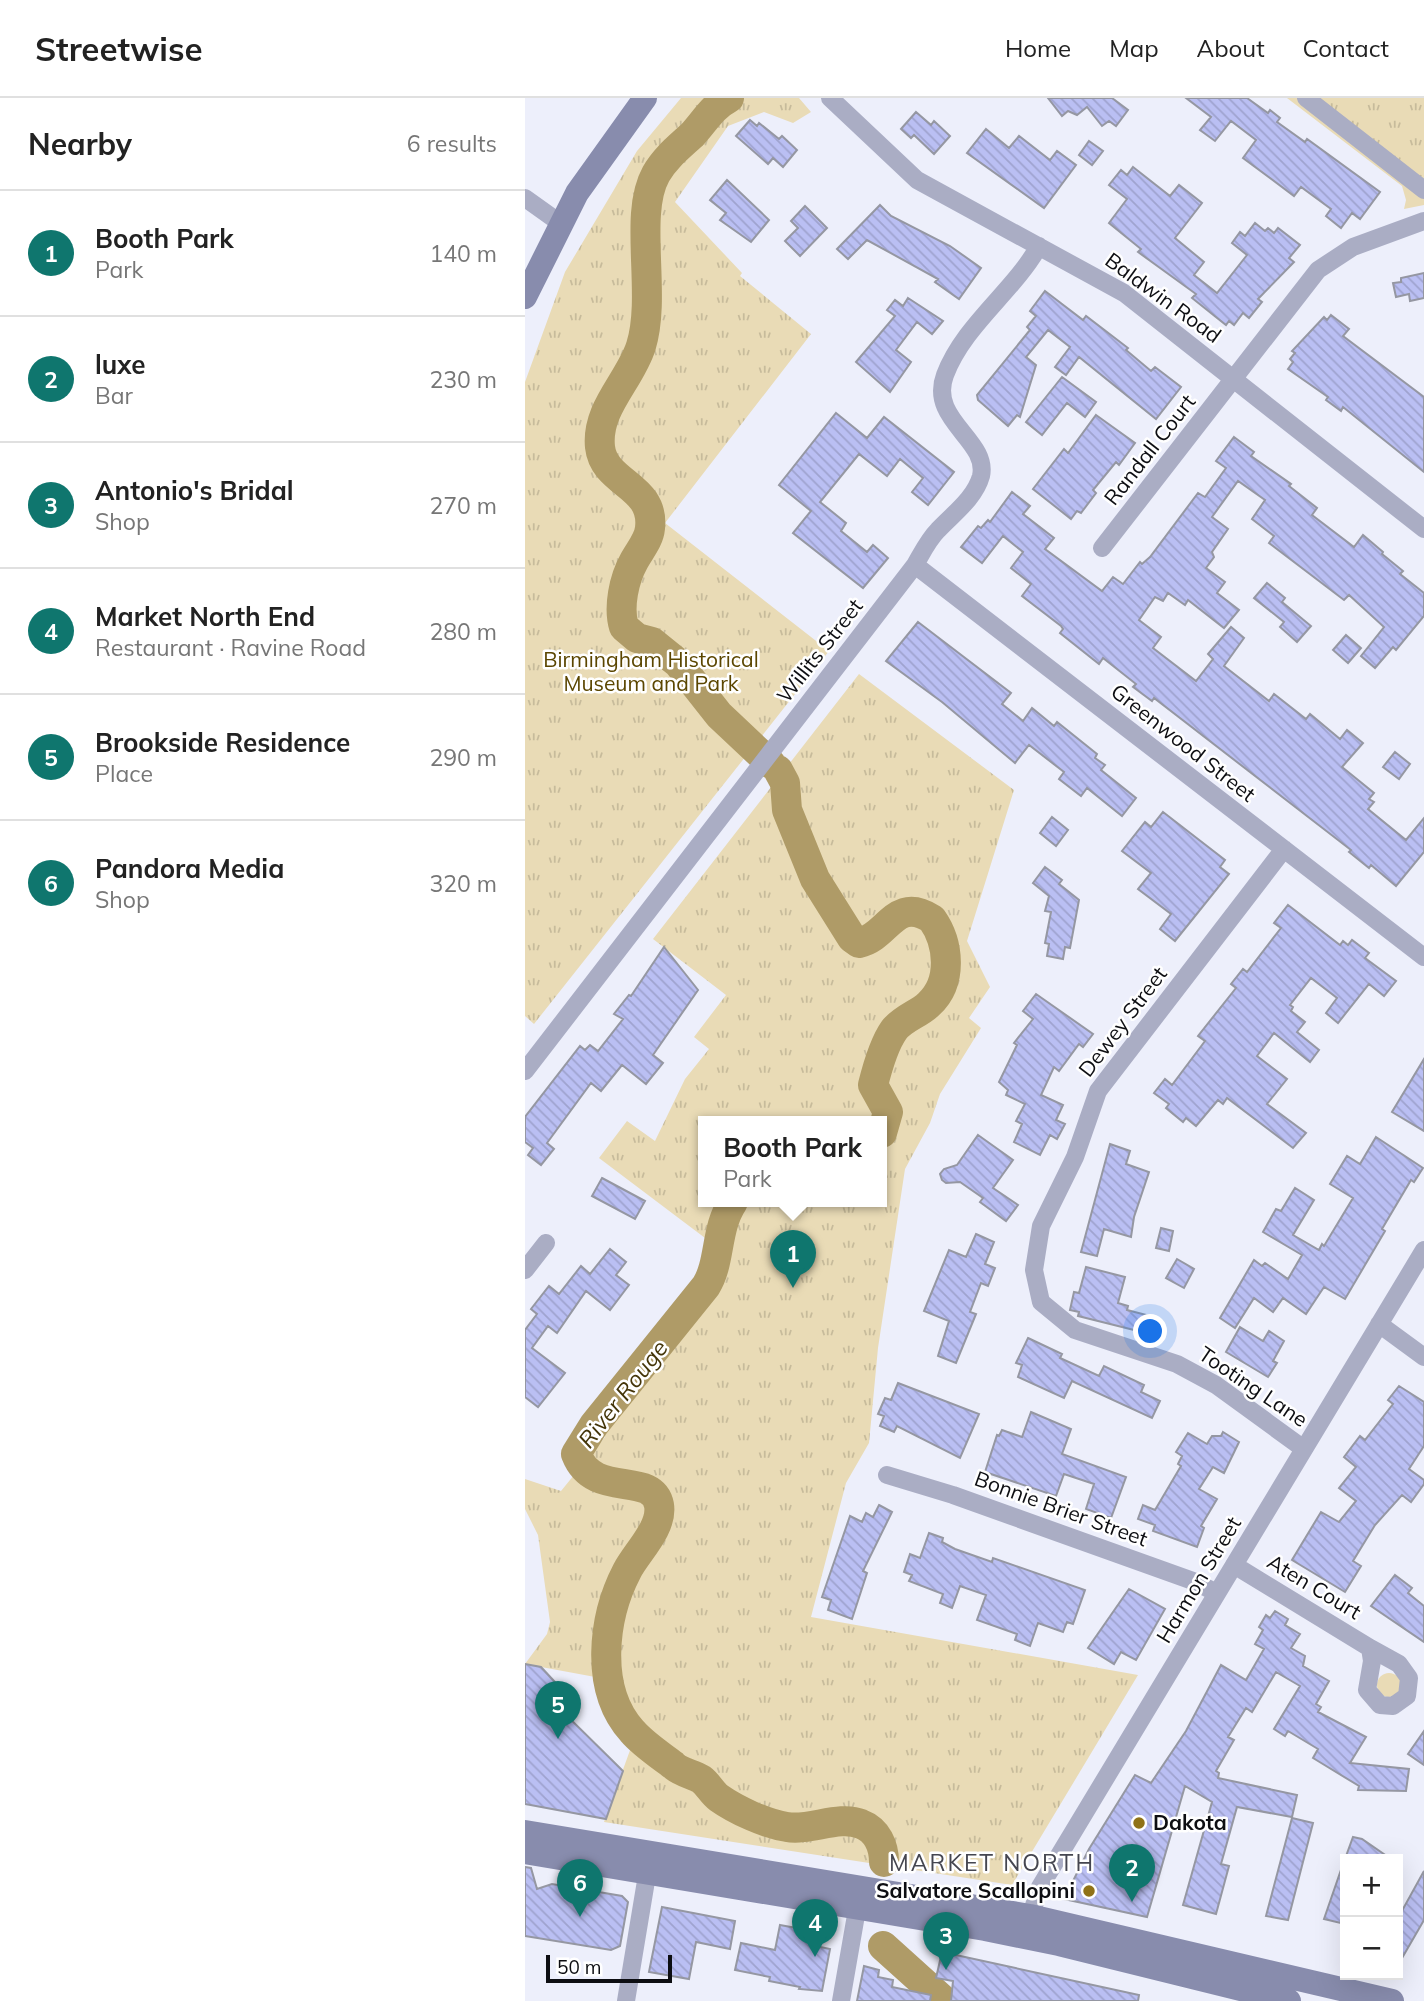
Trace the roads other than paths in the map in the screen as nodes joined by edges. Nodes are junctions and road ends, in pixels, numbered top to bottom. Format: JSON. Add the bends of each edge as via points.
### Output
{"nodes":[{"id":1,"x":645,"y":98,"type":"edge"},
{"id":2,"x":1306,"y":98,"type":"edge"},
{"id":3,"x":836,"y":104,"type":"edge"},
{"id":4,"x":1424,"y":190,"type":"edge"},
{"id":5,"x":525,"y":198,"type":"edge"},
{"id":6,"x":1424,"y":221,"type":"edge"},
{"id":7,"x":560,"y":223,"type":"junction"},
{"id":8,"x":1039,"y":246,"type":"junction"},
{"id":9,"x":525,"y":297,"type":"edge"},
{"id":10,"x":1235,"y":380,"type":"junction"},
{"id":11,"x":1424,"y":529,"type":"edge"},
{"id":12,"x":1102,"y":548,"type":"dead end"},
{"id":13,"x":915,"y":565,"type":"junction"},
{"id":14,"x":1284,"y":849,"type":"junction"},
{"id":15,"x":1424,"y":957,"type":"edge"},
{"id":16,"x":525,"y":1071,"type":"edge"},
{"id":17,"x":546,"y":1243,"type":"dead end"},
{"id":18,"x":1036,"y":1244,"type":"joint"},
{"id":19,"x":1424,"y":1250,"type":"edge"},
{"id":20,"x":525,"y":1269,"type":"edge"},
{"id":21,"x":1379,"y":1324,"type":"junction"},
{"id":22,"x":1424,"y":1357,"type":"edge"},
{"id":23,"x":1304,"y":1449,"type":"junction"},
{"id":24,"x":887,"y":1475,"type":"dead end"},
{"id":25,"x":1234,"y":1566,"type":"junction"},
{"id":26,"x":1217,"y":1594,"type":"junction"},
{"id":27,"x":1370,"y":1648,"type":"dead end"},
{"id":28,"x":525,"y":1832,"type":"edge"},
{"id":29,"x":525,"y":1852,"type":"edge"},
{"id":30,"x":649,"y":1862,"type":"junction"},
{"id":31,"x":859,"y":1897,"type":"junction"},
{"id":32,"x":1027,"y":1927,"type":"junction"},
{"id":33,"x":1257,"y":1982,"type":"junction"},
{"id":34,"x":626,"y":2001,"type":"edge"},
{"id":35,"x":841,"y":2001,"type":"edge"},
{"id":36,"x":1289,"y":2001,"type":"edge"},
{"id":37,"x":1392,"y":2001,"type":"edge"}],
"edges":[{"from":1,"to":7,"type":"street","via":[[595,163]]},
{"from":2,"to":4,"type":"street"},
{"from":3,"to":8,"type":"street","name":"Baldwin Road","via":[[917,180]]},
{"from":5,"to":7,"type":"street"},
{"from":6,"to":10,"type":"street","name":"Randall Court","via":[[1328,261]]},
{"from":7,"to":9,"type":"street"},
{"from":8,"to":10,"type":"street","name":"Baldwin Road","via":[[1117,288]]},
{"from":8,"to":13,"type":"street","name":"Willits Street","via":[[1025,270],[976,326],[944,378],[949,418],[982,466],[974,490],[926,544]]},
{"from":10,"to":11,"type":"street","name":"Baldwin Road"},
{"from":10,"to":12,"type":"street","name":"Randall Court"},
{"from":13,"to":14,"type":"street","name":"Greenwood Street"},
{"from":13,"to":16,"type":"street","name":"Willits Street"},
{"from":14,"to":15,"type":"street","name":"Greenwood Street"},
{"from":14,"to":18,"type":"street","name":"Dewey Street","via":[[1097,1091],[1083,1139]]},
{"from":17,"to":20,"type":"street"},
{"from":18,"to":23,"type":"street","name":"Tooting Lane","via":[[1035,1284],[1051,1313],[1089,1336],[1161,1357],[1196,1374]]},
{"from":19,"to":21,"type":"street","name":"Harmon Street"},
{"from":21,"to":22,"type":"street"},
{"from":21,"to":23,"type":"street","name":"Harmon Street"},
{"from":23,"to":25,"type":"street","name":"Harmon Street"},
{"from":24,"to":26,"type":"street","name":"Bonnie Brier Street","via":[[1143,1563]]},
{"from":25,"to":26,"type":"street","name":"Harmon Street"},
{"from":25,"to":27,"type":"street","name":"Aten Court"},
{"from":26,"to":32,"type":"street","name":"Harmon Street","via":[[1039,1887]]},
{"from":28,"to":30,"type":"street"},
{"from":29,"to":30,"type":"street"},
{"from":30,"to":31,"type":"street"},
{"from":30,"to":34,"type":"street"},
{"from":31,"to":32,"type":"street"},
{"from":31,"to":35,"type":"street"},
{"from":32,"to":33,"type":"street"},
{"from":33,"to":36,"type":"street"},
{"from":33,"to":37,"type":"street"}]}
